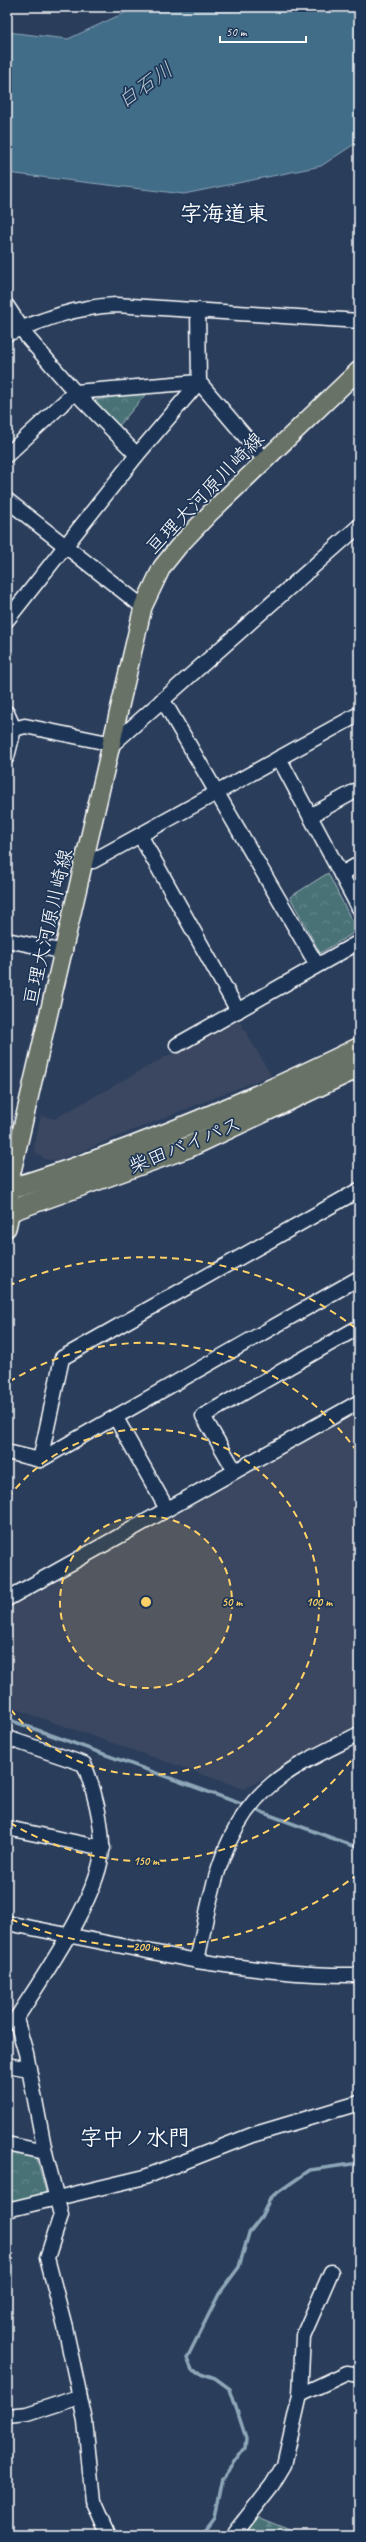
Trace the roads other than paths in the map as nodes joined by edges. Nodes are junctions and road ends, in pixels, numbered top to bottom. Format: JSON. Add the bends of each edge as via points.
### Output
{"nodes":[{"id":1,"x":7,"y":306,"type":"edge"},
{"id":2,"x":198,"y":310,"type":"junction"},
{"id":3,"x":358,"y":321,"type":"edge"},
{"id":4,"x":22,"y":328,"type":"junction"},
{"id":5,"x":7,"y":334,"type":"edge"},
{"id":6,"x":359,"y":370,"type":"edge"},
{"id":7,"x":199,"y":382,"type":"junction"},
{"id":8,"x":75,"y":392,"type":"junction"},
{"id":9,"x":7,"y":455,"type":"edge"},
{"id":10,"x":137,"y":455,"type":"junction"},
{"id":11,"x":266,"y":461,"type":"junction"},
{"id":12,"x":7,"y":500,"type":"edge"},
{"id":13,"x":359,"y":526,"type":"edge"},
{"id":14,"x":65,"y":545,"type":"junction"},
{"id":15,"x":143,"y":607,"type":"junction"},
{"id":16,"x":7,"y":620,"type":"edge"},
{"id":17,"x":161,"y":701,"type":"junction"},
{"id":18,"x":7,"y":713,"type":"edge"},
{"id":19,"x":359,"y":714,"type":"edge"},
{"id":20,"x":10,"y":730,"type":"edge"},
{"id":21,"x":113,"y":744,"type":"junction"},
{"id":22,"x":7,"y":758,"type":"edge"},
{"id":23,"x":279,"y":758,"type":"junction"},
{"id":24,"x":359,"y":788,"type":"edge"},
{"id":25,"x":217,"y":792,"type":"junction"},
{"id":26,"x":310,"y":816,"type":"junction"},
{"id":27,"x":140,"y":835,"type":"junction"},
{"id":28,"x":86,"y":859,"type":"junction"},
{"id":29,"x":359,"y":864,"type":"edge"},
{"id":30,"x":341,"y":874,"type":"junction"},
{"id":31,"x":359,"y":908,"type":"edge"},
{"id":32,"x":7,"y":940,"type":"edge"},
{"id":33,"x":359,"y":942,"type":"edge"},
{"id":34,"x":65,"y":952,"type":"junction"},
{"id":35,"x":317,"y":965,"type":"junction"},
{"id":36,"x":238,"y":1011,"type":"junction"},
{"id":37,"x":177,"y":1045,"type":"dead end"},
{"id":38,"x":359,"y":1048,"type":"edge"},
{"id":39,"x":359,"y":1067,"type":"edge"},
{"id":40,"x":359,"y":1190,"type":"edge"},
{"id":41,"x":8,"y":1204,"type":"edge"},
{"id":42,"x":359,"y":1278,"type":"edge"},
{"id":43,"x":359,"y":1327,"type":"edge"},
{"id":44,"x":359,"y":1402,"type":"edge"},
{"id":45,"x":116,"y":1418,"type":"junction"},
{"id":46,"x":7,"y":1452,"type":"edge"},
{"id":47,"x":40,"y":1460,"type":"junction"},
{"id":48,"x":235,"y":1471,"type":"junction"},
{"id":49,"x":167,"y":1509,"type":"junction"},
{"id":50,"x":7,"y":1599,"type":"edge"},
{"id":51,"x":359,"y":1734,"type":"edge"},
{"id":52,"x":7,"y":1738,"type":"edge"},
{"id":53,"x":7,"y":1828,"type":"edge"},
{"id":54,"x":102,"y":1848,"type":"junction"},
{"id":55,"x":7,"y":1923,"type":"edge"},
{"id":56,"x":69,"y":1936,"type":"junction"},
{"id":57,"x":197,"y":1961,"type":"junction"},
{"id":58,"x":359,"y":1976,"type":"edge"},
{"id":59,"x":12,"y":2019,"type":"edge"},
{"id":60,"x":7,"y":2065,"type":"edge"},
{"id":61,"x":29,"y":2069,"type":"junction"},
{"id":62,"x":359,"y":2103,"type":"edge"},
{"id":63,"x":7,"y":2144,"type":"edge"},
{"id":64,"x":45,"y":2152,"type":"junction"},
{"id":65,"x":56,"y":2199,"type":"junction"},
{"id":66,"x":7,"y":2210,"type":"edge"},
{"id":67,"x":331,"y":2272,"type":"dead end"},
{"id":68,"x":359,"y":2374,"type":"edge"},
{"id":69,"x":300,"y":2395,"type":"junction"},
{"id":70,"x":79,"y":2397,"type":"junction"},
{"id":71,"x":7,"y":2416,"type":"edge"},
{"id":72,"x":108,"y":2535,"type":"edge"},
{"id":73,"x":233,"y":2535,"type":"edge"}],
"edges":[{"from":1,"to":4,"type":"street"},
{"from":2,"to":3,"type":"street"},
{"from":2,"to":4,"type":"street","via":[[116,305],[86,307]]},
{"from":2,"to":7,"type":"street"},
{"from":4,"to":5,"type":"street"},
{"from":4,"to":8,"type":"street"},
{"from":6,"to":11,"type":"main road","name":"亘理大河原川崎線"},
{"from":7,"to":8,"type":"street"},
{"from":7,"to":10,"type":"street"},
{"from":7,"to":11,"type":"street"},
{"from":8,"to":9,"type":"street"},
{"from":8,"to":10,"type":"street"},
{"from":10,"to":14,"type":"street"},
{"from":11,"to":15,"type":"main road","name":"亘理大河原川崎線","via":[[178,547],[162,567]]},
{"from":12,"to":14,"type":"street"},
{"from":13,"to":17,"type":"street"},
{"from":14,"to":15,"type":"street"},
{"from":14,"to":16,"type":"street"},
{"from":15,"to":21,"type":"main road","name":"亘理大河原川崎線"},
{"from":17,"to":21,"type":"street"},
{"from":17,"to":25,"type":"street"},
{"from":18,"to":20,"type":"street"},
{"from":19,"to":23,"type":"street"},
{"from":20,"to":21,"type":"street","via":[[25,726]]},
{"from":20,"to":22,"type":"street"},
{"from":21,"to":28,"type":"main road","name":"亘理大河原川崎線"},
{"from":23,"to":25,"type":"street"},
{"from":23,"to":26,"type":"street"},
{"from":24,"to":26,"type":"street"},
{"from":25,"to":27,"type":"street"},
{"from":25,"to":35,"type":"street"},
{"from":26,"to":30,"type":"street"},
{"from":27,"to":28,"type":"street","via":[[93,861]]},
{"from":27,"to":36,"type":"street"},
{"from":28,"to":34,"type":"main road","name":"亘理大河原川崎線"},
{"from":29,"to":30,"type":"street"},
{"from":30,"to":31,"type":"street"},
{"from":32,"to":34,"type":"street"},
{"from":33,"to":35,"type":"street"},
{"from":34,"to":41,"type":"main road","name":"亘理大河原川崎線"},
{"from":35,"to":36,"type":"street"},
{"from":36,"to":37,"type":"street"},
{"from":38,"to":41,"type":"highway","name":"柴田バイパス","via":[[210,1117],[105,1158]]},
{"from":39,"to":41,"type":"highway","name":"柴田バイパス","via":[[188,1147]]},
{"from":40,"to":47,"type":"street","via":[[62,1358]]},
{"from":42,"to":45,"type":"street"},
{"from":43,"to":48,"type":"street","via":[[203,1416]]},
{"from":44,"to":48,"type":"street"},
{"from":45,"to":47,"type":"street"},
{"from":45,"to":49,"type":"street"},
{"from":46,"to":47,"type":"street"},
{"from":48,"to":49,"type":"street"},
{"from":49,"to":50,"type":"street"},
{"from":51,"to":57,"type":"street","via":[[272,1783],[241,1818],[221,1862]]},
{"from":52,"to":54,"type":"street","via":[[84,1764],[90,1779]]},
{"from":53,"to":54,"type":"street"},
{"from":54,"to":56,"type":"street","via":[[97,1874]]},
{"from":55,"to":56,"type":"street"},
{"from":56,"to":57,"type":"street"},
{"from":56,"to":59,"type":"street"},
{"from":57,"to":58,"type":"street","via":[[256,1970]]},
{"from":59,"to":61,"type":"street"},
{"from":60,"to":61,"type":"street"},
{"from":61,"to":64,"type":"street"},
{"from":62,"to":65,"type":"street","via":[[252,2135],[145,2177]]},
{"from":63,"to":64,"type":"street"},
{"from":64,"to":65,"type":"street"},
{"from":65,"to":66,"type":"street"},
{"from":65,"to":70,"type":"street","via":[[61,2215],[47,2258],[65,2327]]},
{"from":67,"to":69,"type":"street","via":[[302,2336]]},
{"from":68,"to":69,"type":"street","via":[[347,2373]]},
{"from":69,"to":73,"type":"street","via":[[284,2465],[272,2485]]},
{"from":70,"to":71,"type":"street","via":[[27,2414]]},
{"from":70,"to":72,"type":"street","via":[[85,2421],[93,2500]]}]}
